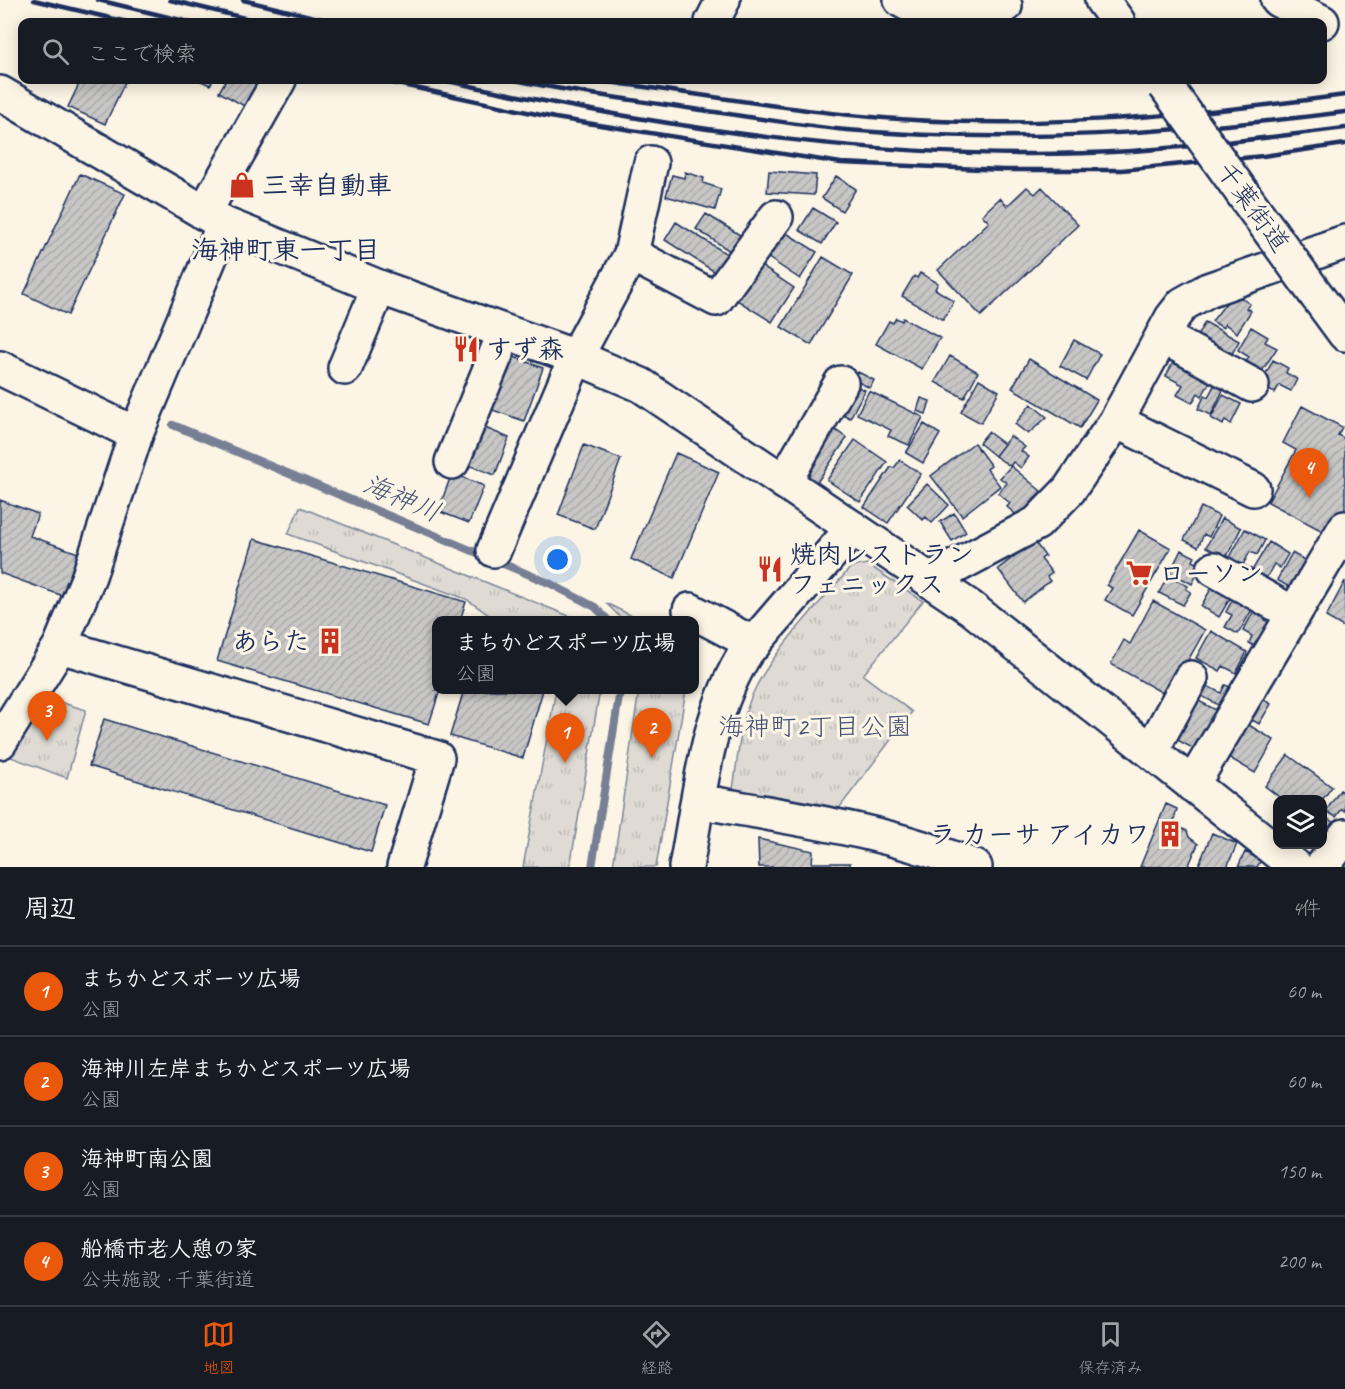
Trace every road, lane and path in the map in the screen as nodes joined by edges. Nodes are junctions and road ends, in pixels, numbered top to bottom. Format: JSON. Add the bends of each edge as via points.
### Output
{"nodes":[{"id":1,"x":723,"y":0,"type":"edge"},
{"id":2,"x":901,"y":0,"type":"edge"},
{"id":3,"x":1102,"y":0,"type":"edge"},
{"id":4,"x":1278,"y":0,"type":"edge"},
{"id":5,"x":1005,"y":6,"type":"dead end"},
{"id":6,"x":714,"y":18,"type":"edge"},
{"id":7,"x":1115,"y":18,"type":"edge"},
{"id":8,"x":1309,"y":18,"type":"edge"},
{"id":9,"x":277,"y":84,"type":"edge"},
{"id":10,"x":1164,"y":84,"type":"edge"},
{"id":11,"x":0,"y":93,"type":"edge"},
{"id":12,"x":651,"y":163,"type":"dead end"},
{"id":13,"x":776,"y":217,"type":"dead end"},
{"id":14,"x":214,"y":219,"type":"junction"},
{"id":15,"x":1345,"y":242,"type":"edge"},
{"id":16,"x":631,"y":254,"type":"junction"},
{"id":17,"x":379,"y":287,"type":"junction"},
{"id":18,"x":505,"y":332,"type":"junction"},
{"id":19,"x":1345,"y":334,"type":"edge"},
{"id":20,"x":1162,"y":336,"type":"junction"},
{"id":21,"x":576,"y":357,"type":"junction"},
{"id":22,"x":0,"y":368,"type":"edge"},
{"id":23,"x":345,"y":368,"type":"dead end"},
{"id":24,"x":841,"y":383,"type":"dead end"},
{"id":25,"x":1252,"y":385,"type":"dead end"},
{"id":26,"x":1116,"y":421,"type":"junction"},
{"id":27,"x":136,"y":434,"type":"junction"},
{"id":28,"x":453,"y":462,"type":"dead end"},
{"id":29,"x":784,"y":482,"type":"junction"},
{"id":30,"x":1253,"y":489,"type":"dead end"},
{"id":31,"x":853,"y":528,"type":"junction"},
{"id":32,"x":1345,"y":528,"type":"edge"},
{"id":33,"x":494,"y":550,"type":"dead end"},
{"id":34,"x":1214,"y":569,"type":"dead end"},
{"id":35,"x":930,"y":580,"type":"junction"},
{"id":36,"x":690,"y":610,"type":"dead end"},
{"id":37,"x":1294,"y":614,"type":"junction"},
{"id":38,"x":754,"y":644,"type":"junction"},
{"id":39,"x":60,"y":646,"type":"junction"},
{"id":40,"x":1191,"y":678,"type":"dead end"},
{"id":41,"x":0,"y":742,"type":"edge"},
{"id":42,"x":1151,"y":751,"type":"junction"},
{"id":43,"x":1192,"y":785,"type":"junction"},
{"id":44,"x":699,"y":801,"type":"junction"},
{"id":45,"x":1345,"y":836,"type":"edge"},
{"id":46,"x":404,"y":867,"type":"edge"},
{"id":47,"x":686,"y":867,"type":"edge"},
{"id":48,"x":975,"y":867,"type":"edge"},
{"id":49,"x":1296,"y":867,"type":"edge"},
{"id":50,"x":1322,"y":867,"type":"edge"}],
"edges":[{"from":1,"to":6,"type":"main road"},
{"from":2,"to":5,"type":"main road","via":[[930,16]]},
{"from":3,"to":7,"type":"main road"},
{"from":4,"to":8,"type":"main road"},
{"from":9,"to":14,"type":"main road"},
{"from":10,"to":19,"type":"main road","name":"千葉街道","bridge":true},
{"from":11,"to":14,"type":"main road"},
{"from":12,"to":16,"type":"main road"},
{"from":13,"to":16,"type":"main road","via":[[716,299]]},
{"from":14,"to":17,"type":"main road"},
{"from":14,"to":27,"type":"main road"},
{"from":15,"to":20,"type":"main road","via":[[1194,296],[1172,318]]},
{"from":16,"to":21,"type":"main road"},
{"from":17,"to":18,"type":"main road"},
{"from":17,"to":23,"type":"main road"},
{"from":18,"to":21,"type":"main road"},
{"from":18,"to":28,"type":"main road"},
{"from":20,"to":25,"type":"main road"},
{"from":20,"to":26,"type":"main road"},
{"from":21,"to":29,"type":"main road","via":[[641,385]]},
{"from":21,"to":33,"type":"main road"},
{"from":22,"to":27,"type":"main road"},
{"from":24,"to":29,"type":"main road"},
{"from":26,"to":30,"type":"main road"},
{"from":26,"to":35,"type":"main road","via":[[1069,490],[1037,523]]},
{"from":27,"to":39,"type":"main road","via":[[89,576]]},
{"from":29,"to":31,"type":"main road"},
{"from":31,"to":35,"type":"main road"},
{"from":31,"to":38,"type":"main road"},
{"from":32,"to":37,"type":"main road"},
{"from":34,"to":37,"type":"main road"},
{"from":35,"to":42,"type":"main road"},
{"from":36,"to":38,"type":"main road"},
{"from":37,"to":43,"type":"main road"},
{"from":38,"to":44,"type":"main road","via":[[735,670],[718,711]]},
{"from":39,"to":41,"type":"main road"},
{"from":39,"to":46,"type":"main road","via":[[437,758]]},
{"from":40,"to":42,"type":"main road"},
{"from":42,"to":43,"type":"main road"},
{"from":43,"to":49,"type":"main road"},
{"from":44,"to":47,"type":"main road"},
{"from":44,"to":48,"type":"main road","via":[[888,838]]},
{"from":45,"to":50,"type":"main road"}]}
